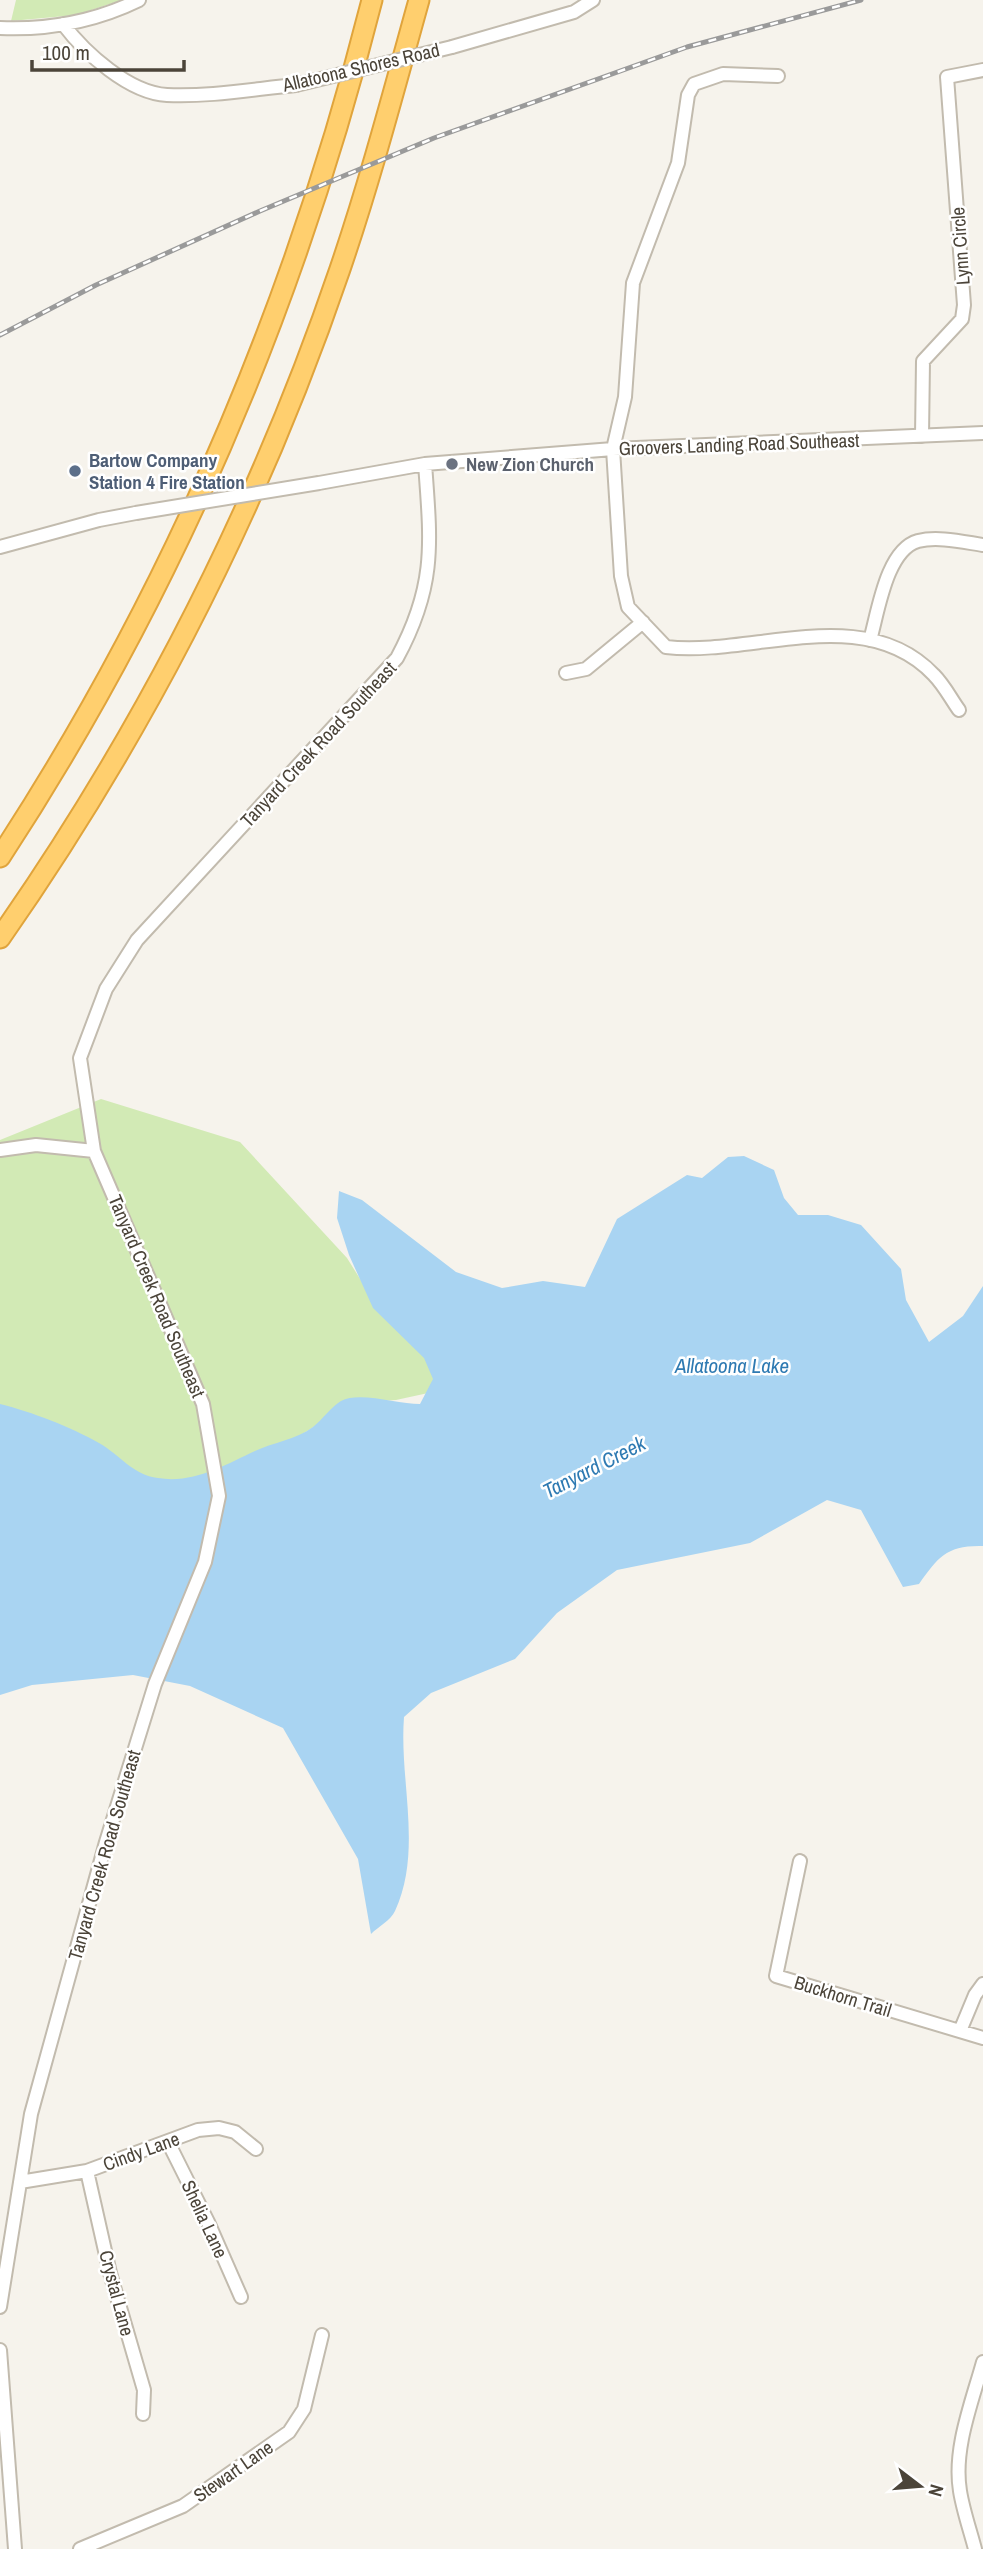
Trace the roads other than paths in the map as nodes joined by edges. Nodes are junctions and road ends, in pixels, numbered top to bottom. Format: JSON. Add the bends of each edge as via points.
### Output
{"nodes":[{"id":1,"x":139,"y":0,"type":"edge"},
{"id":2,"x":372,"y":0,"type":"edge"},
{"id":3,"x":419,"y":0,"type":"edge"},
{"id":4,"x":593,"y":0,"type":"edge"},
{"id":5,"x":63,"y":24,"type":"junction"},
{"id":6,"x":0,"y":28,"type":"edge"},
{"id":7,"x":983,"y":70,"type":"edge"},
{"id":8,"x":778,"y":76,"type":"dead end"},
{"id":9,"x":983,"y":433,"type":"edge"},
{"id":10,"x":922,"y":436,"type":"junction"},
{"id":11,"x":613,"y":449,"type":"junction"},
{"id":12,"x":425,"y":464,"type":"junction"},
{"id":13,"x":983,"y":545,"type":"edge"},
{"id":14,"x":0,"y":547,"type":"edge"},
{"id":15,"x":643,"y":622,"type":"junction"},
{"id":16,"x":870,"y":640,"type":"junction"},
{"id":17,"x":566,"y":673,"type":"dead end"},
{"id":18,"x":958,"y":710,"type":"dead end"},
{"id":19,"x":0,"y":857,"type":"edge"},
{"id":20,"x":0,"y":937,"type":"edge"},
{"id":21,"x":0,"y":1150,"type":"edge"},
{"id":22,"x":94,"y":1151,"type":"junction"},
{"id":23,"x":800,"y":1861,"type":"dead end"},
{"id":24,"x":983,"y":1984,"type":"edge"},
{"id":25,"x":960,"y":2031,"type":"junction"},
{"id":26,"x":983,"y":2038,"type":"edge"},
{"id":27,"x":168,"y":2142,"type":"junction"},
{"id":28,"x":256,"y":2148,"type":"dead end"},
{"id":29,"x":87,"y":2171,"type":"junction"},
{"id":30,"x":20,"y":2182,"type":"junction"},
{"id":31,"x":241,"y":2297,"type":"dead end"},
{"id":32,"x":0,"y":2307,"type":"edge"},
{"id":33,"x":322,"y":2335,"type":"dead end"},
{"id":34,"x":0,"y":2350,"type":"edge"},
{"id":35,"x":983,"y":2362,"type":"edge"},
{"id":36,"x":144,"y":2414,"type":"dead end"},
{"id":37,"x":3,"y":2443,"type":"edge"},
{"id":38,"x":6,"y":2506,"type":"edge"},
{"id":39,"x":983,"y":2546,"type":"edge"},
{"id":40,"x":15,"y":2549,"type":"edge"},
{"id":41,"x":80,"y":2549,"type":"edge"},
{"id":42,"x":975,"y":2549,"type":"edge"}],
"edges":[{"from":1,"to":5,"type":"street","via":[[113,12]]},
{"from":2,"to":19,"type":"highway","via":[[318,189],[278,308],[220,454],[124,652]]},
{"from":3,"to":20,"type":"highway","via":[[340,270],[248,503],[190,626],[112,765]]},
{"from":4,"to":5,"type":"street","name":"Allatoona Shores Road","bridge":true,"via":[[574,12],[452,47],[296,85],[165,95],[114,76]]},
{"from":5,"to":6,"type":"street"},
{"from":7,"to":10,"type":"street","name":"Lynn Circle","via":[[947,77],[964,305],[962,319],[923,361]]},
{"from":8,"to":11,"type":"street","via":[[723,74],[694,84],[688,95],[678,163],[633,283],[625,397]]},
{"from":9,"to":10,"type":"street","name":"Groovers Landing Road Southeast"},
{"from":10,"to":11,"type":"street","name":"Groovers Landing Road Southeast"},
{"from":11,"to":12,"type":"street","name":"Groovers Landing Road Southeast"},
{"from":11,"to":15,"type":"street","via":[[621,576],[628,607]]},
{"from":12,"to":14,"type":"street","name":"Groovers Landing Road Southeast","bridge":true,"via":[[99,520]]},
{"from":12,"to":22,"type":"street","name":"Tanyard Creek Road Southeast","via":[[431,544],[427,587],[416,622],[397,659],[137,940],[106,989],[80,1058]]},
{"from":13,"to":16,"type":"street","via":[[916,541],[893,561]]},
{"from":15,"to":16,"type":"street","via":[[666,648],[691,650],[821,635]]},
{"from":15,"to":17,"type":"street","via":[[586,669]]},
{"from":16,"to":18,"type":"street","via":[[899,648],[934,675]]},
{"from":21,"to":22,"type":"street","via":[[36,1145]]},
{"from":22,"to":30,"type":"street","name":"Tanyard Creek Road Southeast","via":[[203,1404],[219,1496],[205,1562],[155,1684],[106,1842],[31,2114]]},
{"from":23,"to":25,"type":"street","name":"Buckhorn Trail","via":[[776,1976]]},
{"from":24,"to":25,"type":"street"},
{"from":25,"to":26,"type":"street","name":"Buckhorn Trail"},
{"from":27,"to":28,"type":"street","name":"Cindy Lane","via":[[198,2130],[219,2128],[235,2132]]},
{"from":27,"to":29,"type":"street","name":"Cindy Lane"},
{"from":27,"to":31,"type":"street","name":"Shelia Lane"},
{"from":29,"to":30,"type":"street","name":"Cindy Lane"},
{"from":29,"to":36,"type":"street","name":"Crystal Lane","via":[[144,2390]]},
{"from":30,"to":32,"type":"street","name":"Tanyard Creek Road Southeast"},
{"from":33,"to":41,"type":"street","name":"Stewart Lane","via":[[304,2409],[289,2432],[183,2506]]},
{"from":34,"to":37,"type":"street"},
{"from":35,"to":42,"type":"street","via":[[960,2462],[959,2489]]},
{"from":37,"to":38,"type":"street"},
{"from":38,"to":40,"type":"street"},
{"from":39,"to":42,"type":"street"}]}
